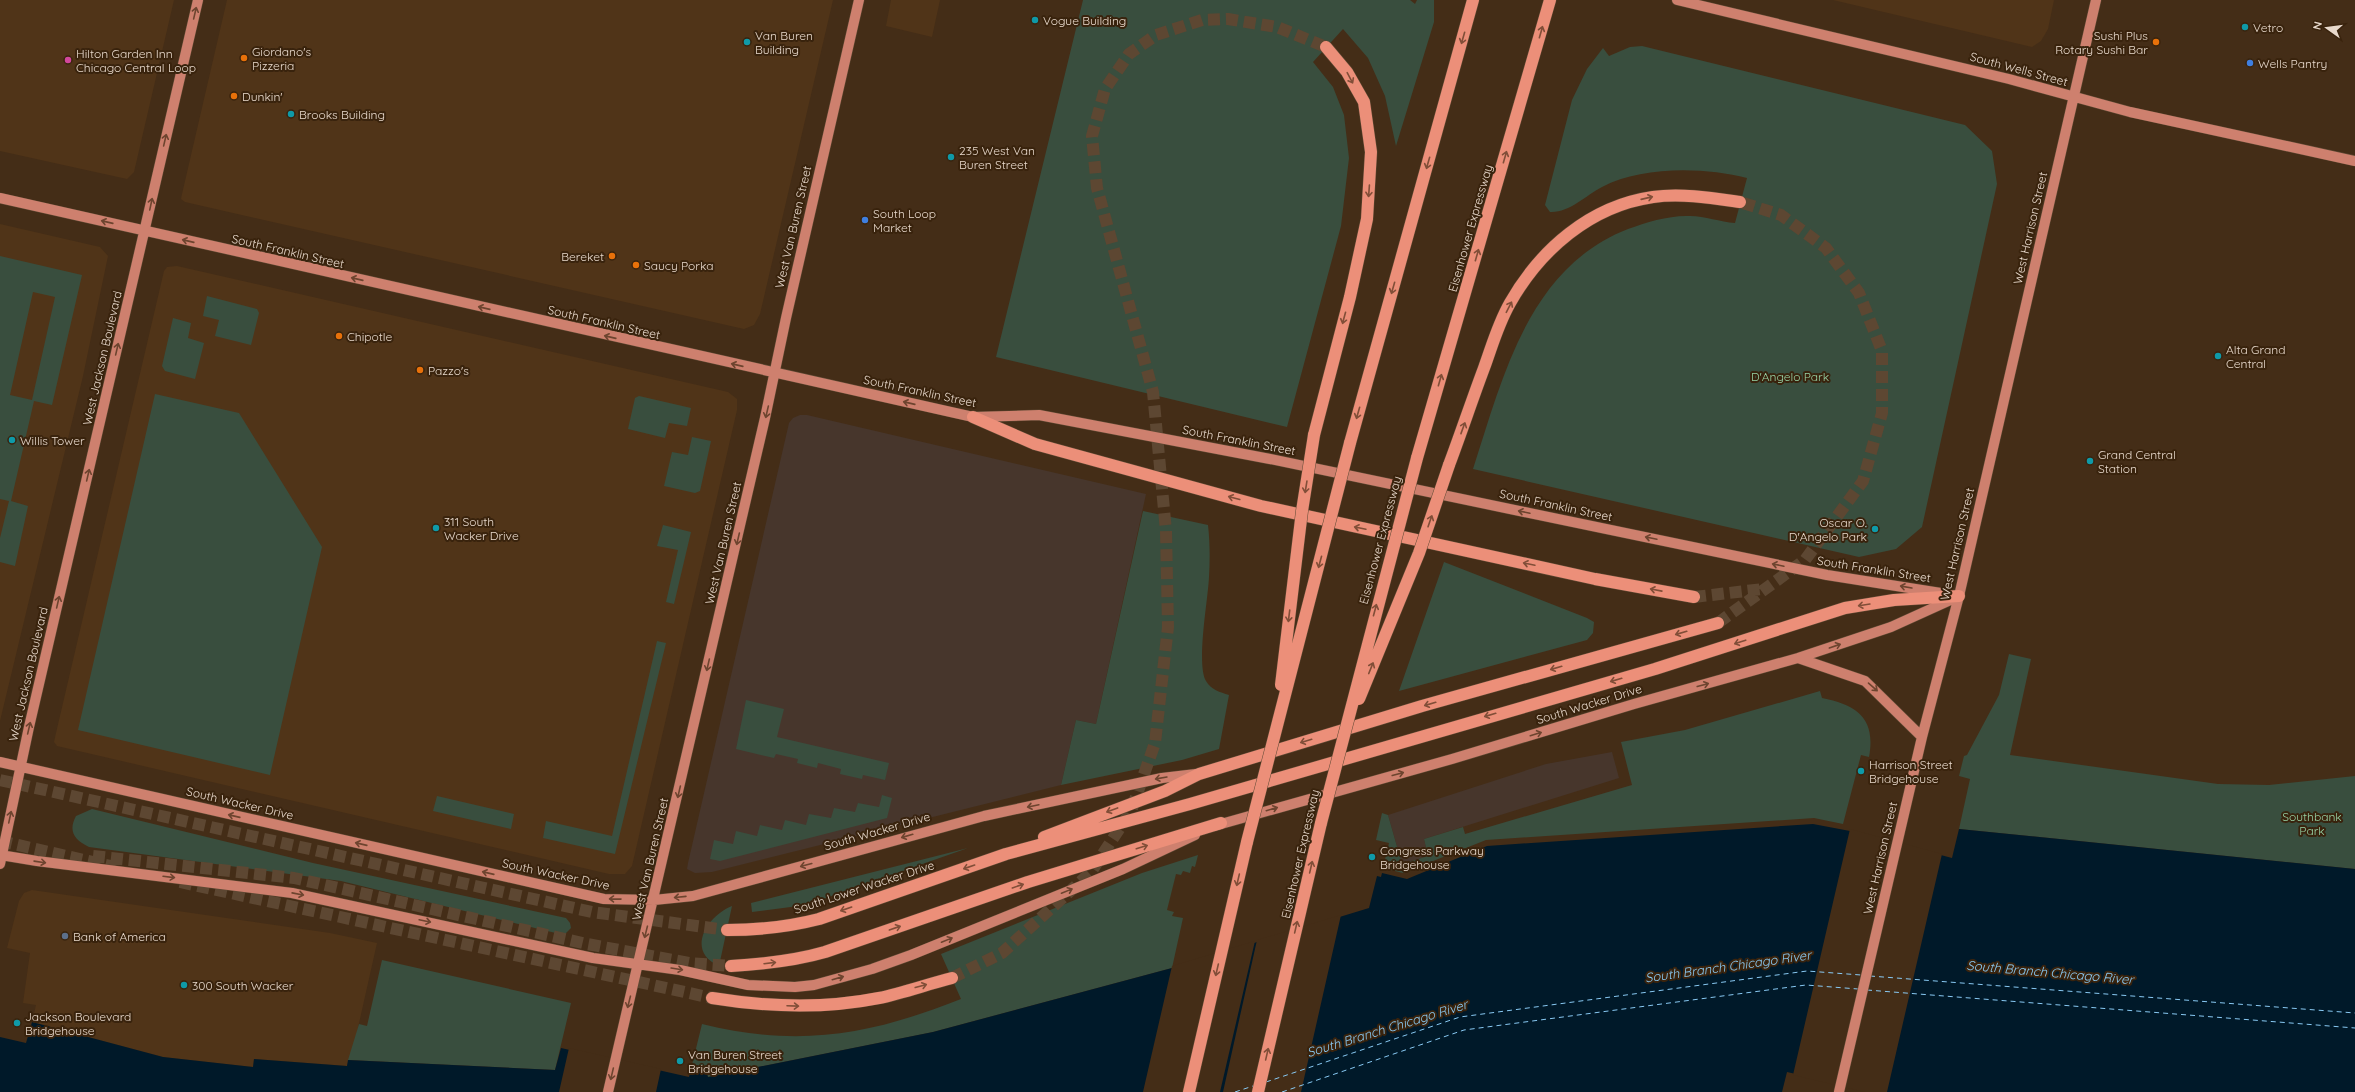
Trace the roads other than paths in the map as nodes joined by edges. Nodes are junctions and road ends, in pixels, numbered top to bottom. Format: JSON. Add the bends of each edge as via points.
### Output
{"nodes":[{"id":1,"x":198,"y":0,"type":"edge"},
{"id":2,"x":859,"y":0,"type":"edge"},
{"id":3,"x":1473,"y":0,"type":"edge"},
{"id":4,"x":1550,"y":0,"type":"edge"},
{"id":5,"x":1677,"y":0,"type":"edge"},
{"id":6,"x":2096,"y":0,"type":"edge"},
{"id":7,"x":1326,"y":47,"type":"tunnel mouth"},
{"id":8,"x":2073,"y":97,"type":"junction"},
{"id":9,"x":2355,"y":161,"type":"edge"},
{"id":10,"x":0,"y":198,"type":"edge"},
{"id":11,"x":1740,"y":202,"type":"tunnel mouth"},
{"id":12,"x":145,"y":231,"type":"junction"},
{"id":13,"x":775,"y":374,"type":"junction"},
{"id":14,"x":973,"y":417,"type":"junction"},
{"id":15,"x":1959,"y":596,"type":"junction"},
{"id":16,"x":1694,"y":598,"type":"tunnel mouth"},
{"id":17,"x":1718,"y":623,"type":"tunnel mouth"},
{"id":18,"x":1798,"y":658,"type":"junction"},
{"id":19,"x":1276,"y":728,"type":"junction"},
{"id":20,"x":1922,"y":736,"type":"junction"},
{"id":21,"x":1341,"y":743,"type":"junction"},
{"id":22,"x":0,"y":762,"type":"edge"},
{"id":23,"x":20,"y":766,"type":"junction"},
{"id":24,"x":1199,"y":774,"type":"junction"},
{"id":25,"x":1221,"y":823,"type":"junction"},
{"id":26,"x":1006,"y":854,"type":"junction"},
{"id":27,"x":1,"y":858,"type":"edge"},
{"id":28,"x":654,"y":900,"type":"junction"},
{"id":29,"x":726,"y":930,"type":"tunnel mouth"},
{"id":30,"x":638,"y":964,"type":"junction"},
{"id":31,"x":731,"y":966,"type":"tunnel mouth"},
{"id":32,"x":952,"y":978,"type":"tunnel mouth"},
{"id":33,"x":712,"y":998,"type":"tunnel mouth"},
{"id":34,"x":608,"y":1092,"type":"edge"},
{"id":35,"x":1189,"y":1092,"type":"edge"},
{"id":36,"x":1258,"y":1092,"type":"edge"},
{"id":37,"x":1839,"y":1092,"type":"edge"}],
"edges":[{"from":12,"to":1,"type":"main road","name":"West Jackson Boulevard","one_way":true},
{"from":2,"to":13,"type":"main road","name":"West Van Buren Street"},
{"from":3,"to":19,"type":"highway","one_way":true,"bridge":true,"via":[[1350,443]]},
{"from":21,"to":4,"type":"highway","name":"Eisenhower Expressway","one_way":true,"bridge":true,"via":[[1417,458]]},
{"from":5,"to":8,"type":"main road","name":"South Wells Street","via":[[2009,79]]},
{"from":6,"to":8,"type":"main road","name":"West Harrison Street"},
{"from":7,"to":19,"type":"highway","one_way":true,"bridge":true,"via":[[1347,72],[1364,102],[1371,152],[1367,219],[1350,297],[1314,435]]},
{"from":8,"to":9,"type":"main road","name":"South Wells Street","via":[[2130,112]]},
{"from":8,"to":15,"type":"main road","name":"West Harrison Street"},
{"from":12,"to":10,"type":"main road","name":"South Franklin Street","one_way":true},
{"from":21,"to":11,"type":"highway","one_way":true,"bridge":true,"via":[[1419,553],[1497,331],[1526,278],[1576,227],[1610,208],[1652,197],[1675,196]]},
{"from":13,"to":12,"type":"main road","name":"South Franklin Street","one_way":true},
{"from":23,"to":12,"type":"main road","name":"West Jackson Boulevard","one_way":true},
{"from":14,"to":13,"type":"main road","name":"South Franklin Street","one_way":true},
{"from":13,"to":28,"type":"main road","name":"West Van Buren Street","one_way":true},
{"from":15,"to":14,"type":"main road","name":"South Franklin Street","one_way":true,"via":[[1827,575],[1270,459],[1039,415]]},
{"from":16,"to":14,"type":"highway","one_way":true,"via":[[1261,506],[1035,444]]},
{"from":18,"to":15,"type":"main road","name":"South Wacker Drive","one_way":true,"via":[[1891,627]]},
{"from":15,"to":20,"type":"main road","name":"West Harrison Street"},
{"from":15,"to":26,"type":"highway","one_way":true,"via":[[1894,600],[1845,608],[1656,669],[1190,804]]},
{"from":17,"to":24,"type":"highway","one_way":true,"via":[[1422,706]]},
{"from":18,"to":20,"type":"main road","one_way":true,"via":[[1864,680]]},
{"from":25,"to":18,"type":"main road","name":"South Wacker Drive","one_way":true},
{"from":19,"to":35,"type":"highway","one_way":true,"bridge":true},
{"from":20,"to":37,"type":"main road","name":"West Harrison Street"},
{"from":36,"to":21,"type":"highway","name":"Eisenhower Expressway","one_way":true,"bridge":true},
{"from":22,"to":23,"type":"main road","name":"South Wacker Drive"},
{"from":27,"to":23,"type":"main road","name":"West Jackson Boulevard","one_way":true},
{"from":28,"to":23,"type":"main road","name":"South Wacker Drive","one_way":true,"via":[[604,899]]},
{"from":24,"to":26,"type":"highway","one_way":true,"via":[[1165,791],[1074,824]]},
{"from":24,"to":28,"type":"main road","name":"South Wacker Drive","one_way":true,"via":[[1162,778],[984,816],[693,896]]},
{"from":30,"to":25,"type":"main road","name":"South Wacker Drive","one_way":true,"via":[[717,977],[748,985],[814,985],[911,955],[1123,869]]},
{"from":31,"to":25,"type":"highway","one_way":true,"via":[[780,962],[826,952],[1028,882]]},
{"from":26,"to":29,"type":"highway","name":"South Lower Wacker Drive","one_way":true,"via":[[819,919],[790,926]]},
{"from":27,"to":30,"type":"main road","one_way":true,"via":[[292,893],[593,958]]},
{"from":28,"to":30,"type":"main road","name":"West Van Buren Street","one_way":true},
{"from":30,"to":34,"type":"main road","name":"West Van Buren Street","one_way":true},
{"from":33,"to":32,"type":"highway","one_way":true,"via":[[741,1003],[796,1006],[835,1004],[879,998]]}]}
